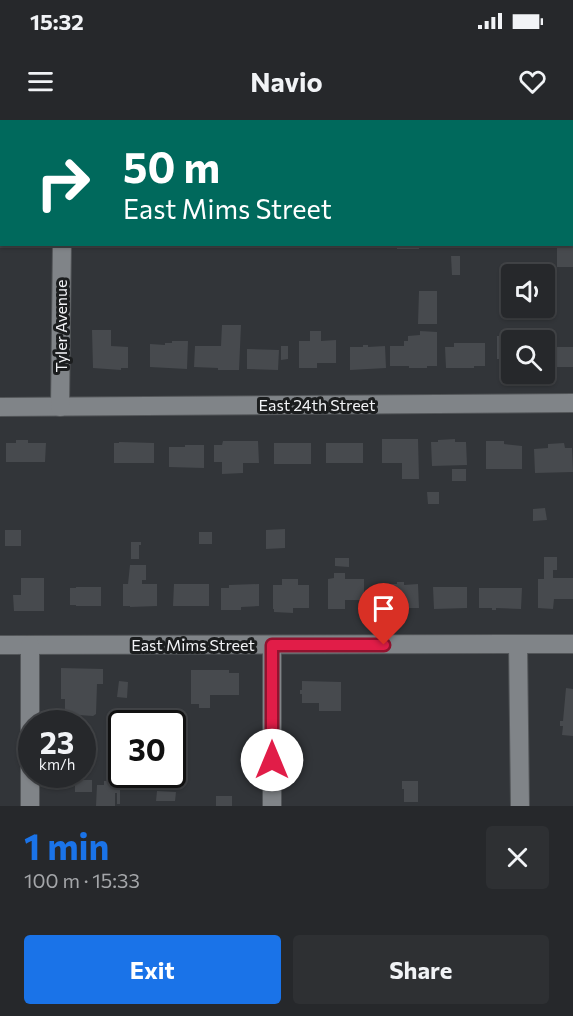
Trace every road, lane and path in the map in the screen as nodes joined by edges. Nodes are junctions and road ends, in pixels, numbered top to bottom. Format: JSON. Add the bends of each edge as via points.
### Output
{"nodes":[{"id":1,"x":62,"y":246,"type":"edge"},
{"id":2,"x":573,"y":404,"type":"edge"},
{"id":3,"x":0,"y":407,"type":"edge"},
{"id":4,"x":60,"y":407,"type":"junction"},
{"id":5,"x":0,"y":645,"type":"edge"},
{"id":6,"x":30,"y":645,"type":"junction"},
{"id":7,"x":272,"y":645,"type":"junction"},
{"id":8,"x":518,"y":645,"type":"junction"},
{"id":9,"x":573,"y":645,"type":"edge"},
{"id":10,"x":30,"y":806,"type":"edge"},
{"id":11,"x":272,"y":806,"type":"edge"},
{"id":12,"x":520,"y":806,"type":"edge"}],
"edges":[{"from":1,"to":4,"type":"street","name":"Tyler Avenue"},
{"from":2,"to":4,"type":"street","name":"East 24th Street"},
{"from":3,"to":4,"type":"street","name":"East 24th Street"},
{"from":5,"to":6,"type":"street","name":"East Mims Street"},
{"from":6,"to":7,"type":"street","name":"East Mims Street"},
{"from":6,"to":10,"type":"street"},
{"from":7,"to":8,"type":"street","name":"East Mims Street"},
{"from":7,"to":11,"type":"street"},
{"from":8,"to":9,"type":"street","name":"East Mims Street"},
{"from":8,"to":12,"type":"street"}]}
